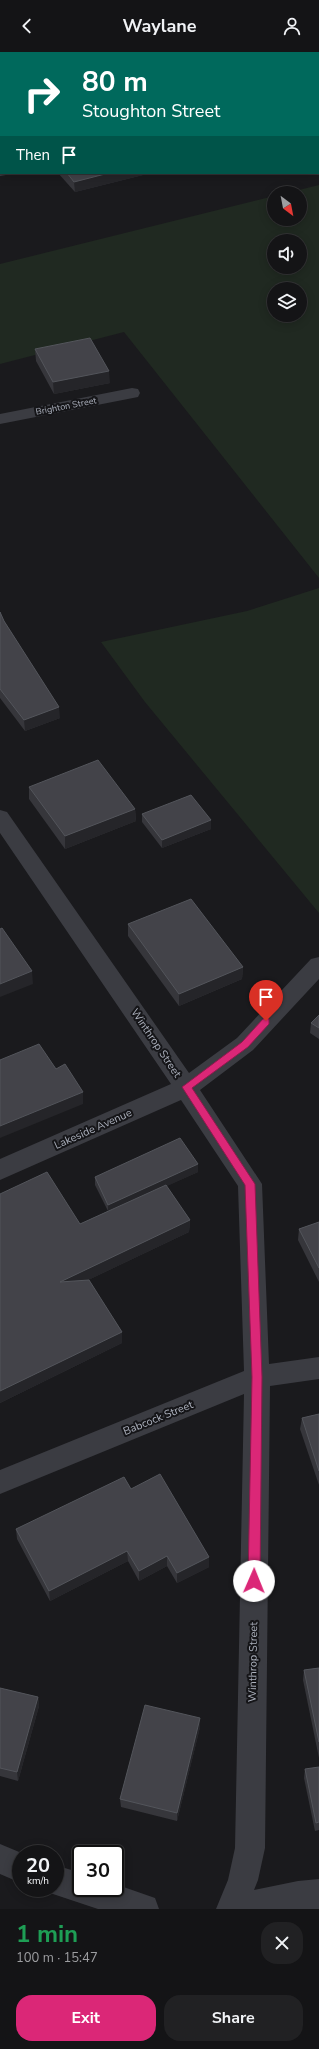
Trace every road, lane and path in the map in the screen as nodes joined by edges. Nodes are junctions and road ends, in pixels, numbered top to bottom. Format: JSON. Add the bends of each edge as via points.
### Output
{"nodes":[{"id":1,"x":132,"y":393,"type":"dead end"},
{"id":2,"x":0,"y":419,"type":"edge"},
{"id":3,"x":0,"y":817,"type":"edge"},
{"id":4,"x":319,"y":965,"type":"edge"},
{"id":5,"x":187,"y":1087,"type":"junction"},
{"id":6,"x":0,"y":1170,"type":"edge"},
{"id":7,"x":319,"y":1368,"type":"edge"},
{"id":8,"x":257,"y":1377,"type":"junction"},
{"id":9,"x":0,"y":1482,"type":"edge"},
{"id":10,"x":0,"y":1859,"type":"edge"},
{"id":11,"x":12,"y":1864,"type":"edge"},
{"id":12,"x":64,"y":1883,"type":"edge"},
{"id":13,"x":319,"y":1894,"type":"edge"},
{"id":14,"x":144,"y":1909,"type":"edge"},
{"id":15,"x":231,"y":1909,"type":"edge"},
{"id":16,"x":238,"y":1909,"type":"edge"}],
"edges":[{"from":1,"to":2,"type":"street","name":"Brighton Street"},
{"from":3,"to":5,"type":"street","name":"Winthrop Street"},
{"from":4,"to":5,"type":"street","name":"Lakeside Avenue","via":[[245,1044]]},
{"from":5,"to":6,"type":"street","name":"Lakeside Avenue"},
{"from":5,"to":8,"type":"street","name":"Winthrop Street","via":[[250,1184]]},
{"from":7,"to":8,"type":"street","name":"Babcock Street"},
{"from":8,"to":9,"type":"street","name":"Babcock Street"},
{"from":8,"to":15,"type":"street","name":"Winthrop Street","via":[[250,1848],[243,1880]]},
{"from":10,"to":11,"type":"street"},
{"from":12,"to":14,"type":"street"},
{"from":13,"to":16,"type":"street"}]}
